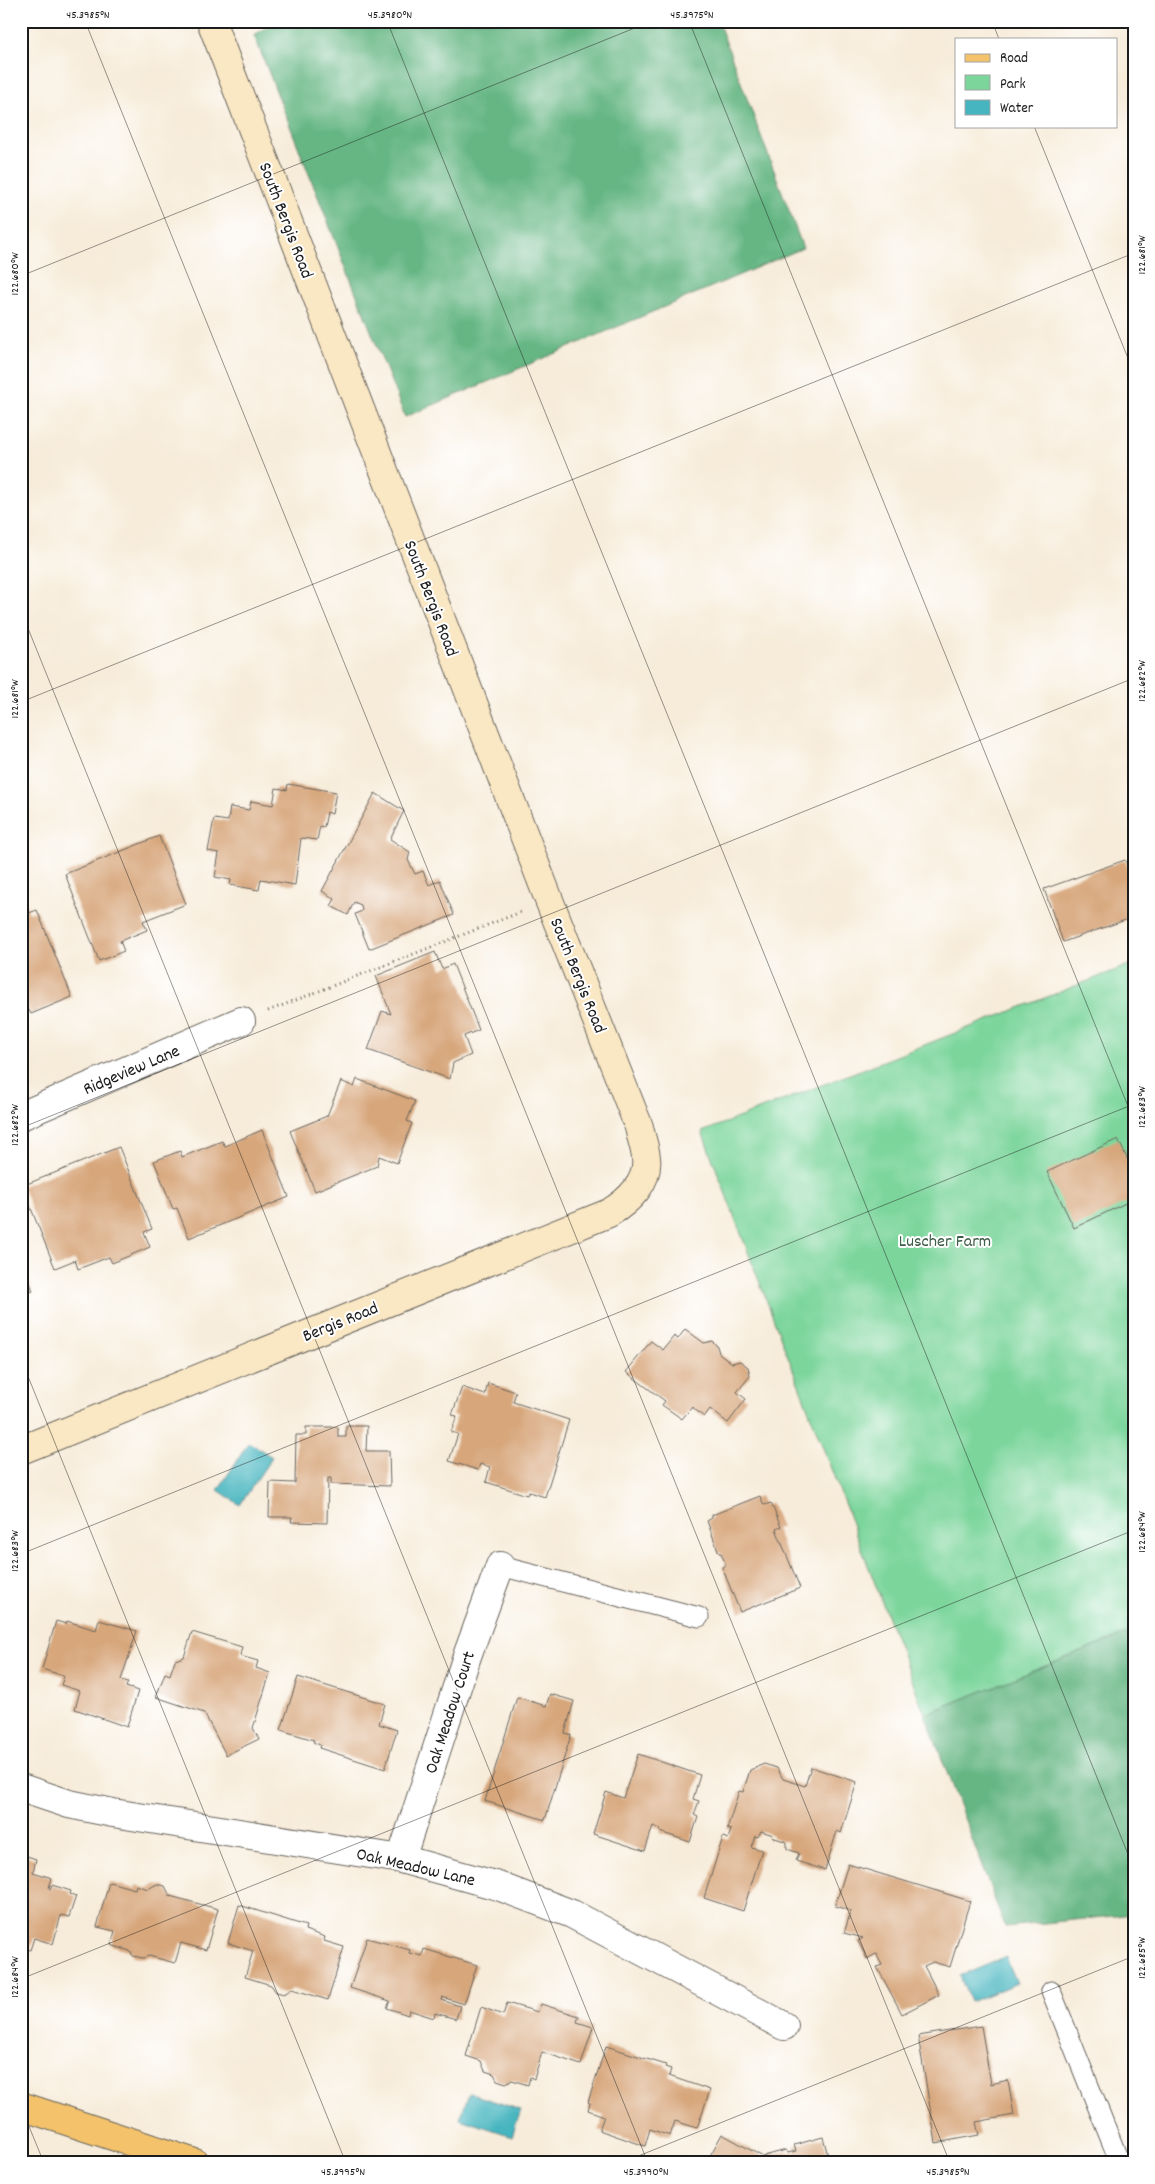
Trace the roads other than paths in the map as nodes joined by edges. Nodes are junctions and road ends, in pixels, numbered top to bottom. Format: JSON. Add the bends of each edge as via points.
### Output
{"nodes":[{"id":1,"x":211,"y":21,"type":"edge"},
{"id":2,"x":241,"y":1021,"type":"road end"},
{"id":3,"x":21,"y":1116,"type":"edge"},
{"id":4,"x":644,"y":1175,"type":"joint"},
{"id":5,"x":21,"y":1450,"type":"edge"},
{"id":6,"x":500,"y":1566,"type":"joint"},
{"id":7,"x":700,"y":1617,"type":"dead end"},
{"id":8,"x":21,"y":1788,"type":"edge"},
{"id":9,"x":401,"y":1859,"type":"junction"},
{"id":10,"x":1051,"y":1991,"type":"dead end"},
{"id":11,"x":784,"y":2026,"type":"dead end"},
{"id":12,"x":21,"y":2106,"type":"edge"},
{"id":13,"x":195,"y":2163,"type":"edge"},
{"id":14,"x":1120,"y":2163,"type":"edge"}],
"edges":[{"from":1,"to":4,"type":"street","name":"South Bergis Road","via":[[639,1127],[647,1160]]},
{"from":2,"to":3,"type":"street","name":"Ridgeview Lane"},
{"from":4,"to":5,"type":"street","name":"Bergis Road","via":[[629,1199],[609,1212]]},
{"from":6,"to":7,"type":"lane"},
{"from":6,"to":9,"type":"street","name":"Oak Meadow Court"},
{"from":8,"to":9,"type":"street","name":"Oak Meadow Lane","via":[[69,1804],[113,1813]]},
{"from":9,"to":11,"type":"street","name":"Oak Meadow Lane","via":[[498,1886],[572,1914]]},
{"from":10,"to":14,"type":"lane"},
{"from":12,"to":13,"type":"main road"}]}
